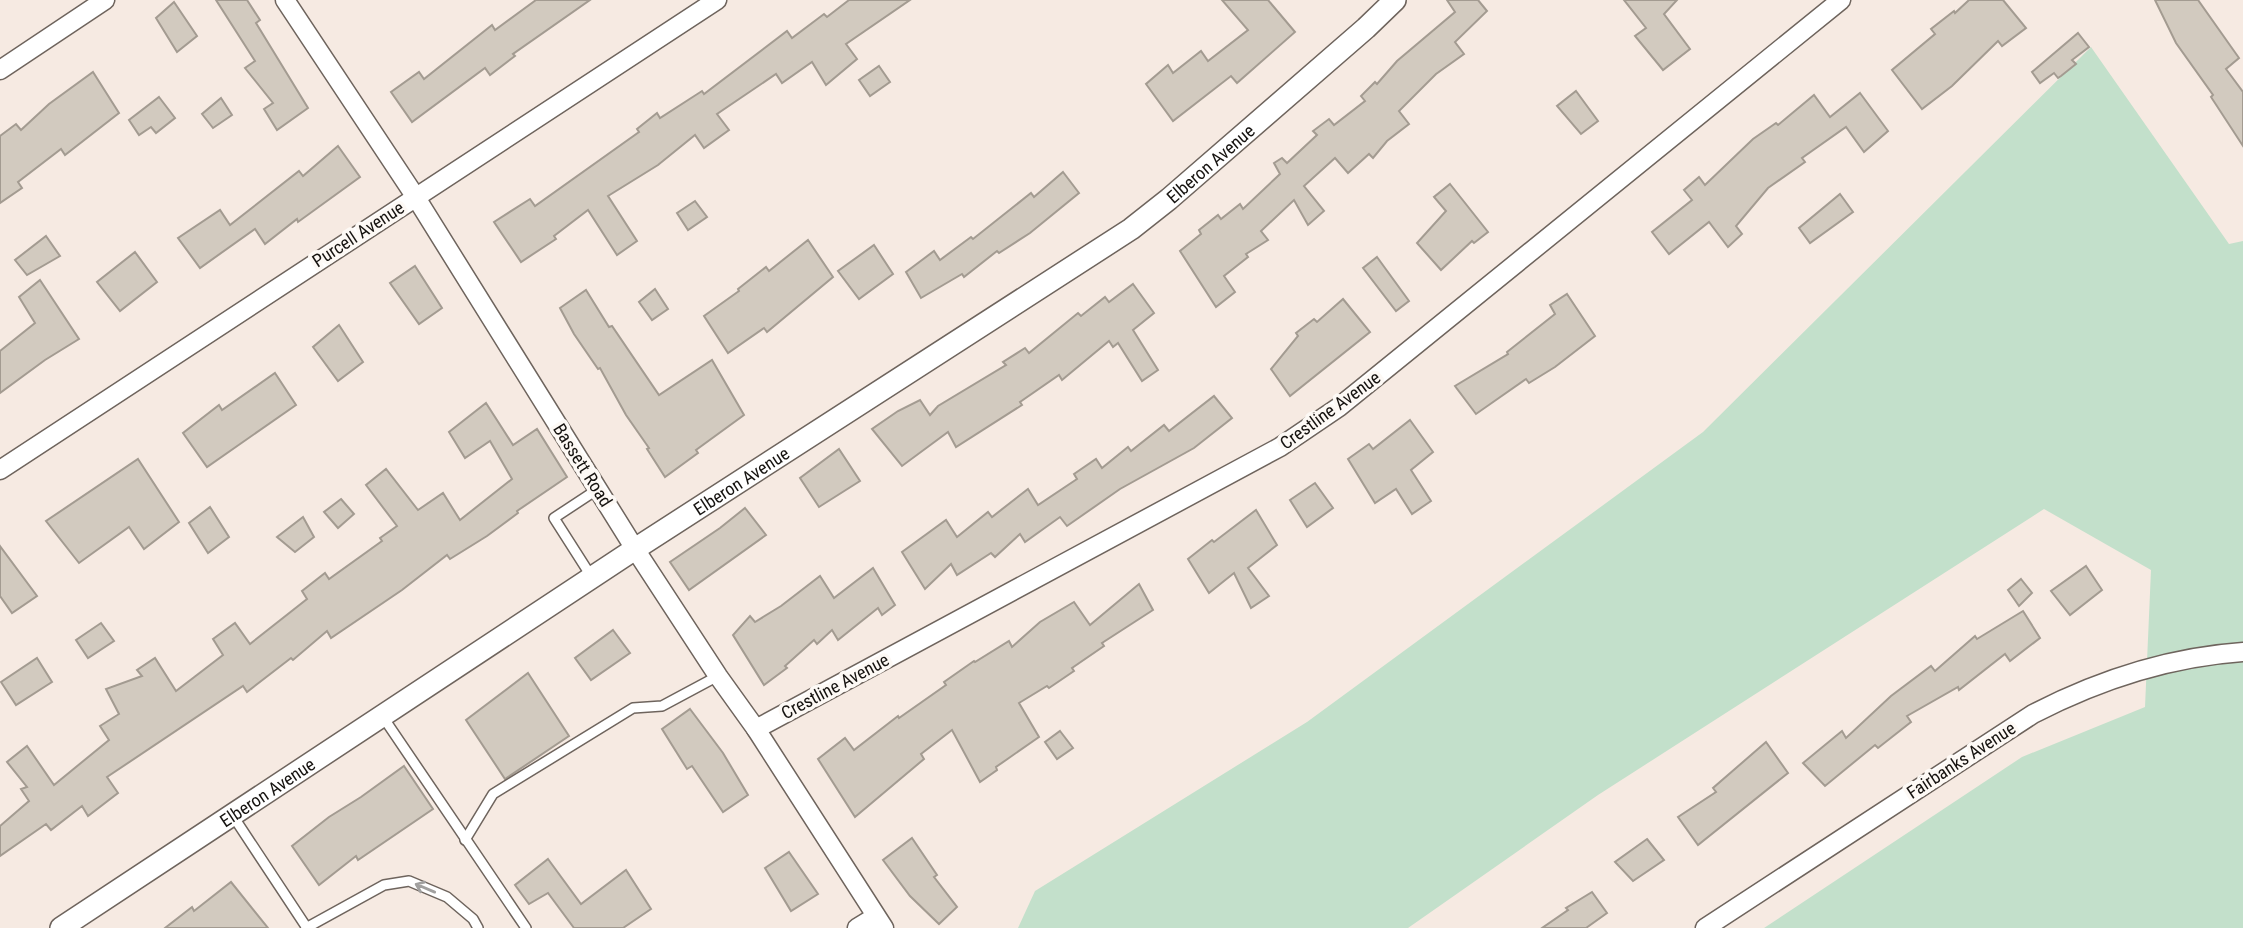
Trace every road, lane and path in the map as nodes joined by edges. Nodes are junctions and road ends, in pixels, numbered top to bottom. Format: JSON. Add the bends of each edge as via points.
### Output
{"nodes":[{"id":1,"x":105,"y":0,"type":"edge"},
{"id":2,"x":285,"y":0,"type":"edge"},
{"id":3,"x":717,"y":0,"type":"edge"},
{"id":4,"x":1395,"y":0,"type":"edge"},
{"id":5,"x":1841,"y":0,"type":"edge"},
{"id":6,"x":0,"y":70,"type":"edge"},
{"id":7,"x":415,"y":196,"type":"junction"},
{"id":8,"x":0,"y":470,"type":"edge"},
{"id":9,"x":597,"y":489,"type":"junction"},
{"id":10,"x":635,"y":550,"type":"junction"},
{"id":11,"x":592,"y":578,"type":"junction"},
{"id":12,"x":2243,"y":652,"type":"edge"},
{"id":13,"x":718,"y":676,"type":"junction"},
{"id":14,"x":382,"y":715,"type":"junction"},
{"id":15,"x":757,"y":729,"type":"junction"},
{"id":16,"x":232,"y":814,"type":"junction"},
{"id":17,"x":465,"y":840,"type":"junction"},
{"id":18,"x":879,"y":922,"type":"edge"},
{"id":19,"x":61,"y":928,"type":"edge"},
{"id":20,"x":307,"y":928,"type":"edge"},
{"id":21,"x":478,"y":928,"type":"edge"},
{"id":22,"x":526,"y":928,"type":"edge"},
{"id":23,"x":857,"y":928,"type":"edge"},
{"id":24,"x":1706,"y":928,"type":"edge"}],
"edges":[{"from":1,"to":6,"type":"street"},
{"from":2,"to":7,"type":"street","name":"Bassett Road"},
{"from":3,"to":7,"type":"street","name":"Purcell Avenue"},
{"from":4,"to":10,"type":"street","name":"Elberon Avenue","via":[[1170,200],[1131,229]]},
{"from":5,"to":15,"type":"street","name":"Crestline Avenue","via":[[1350,399],[1290,441]]},
{"from":7,"to":8,"type":"street","name":"Purcell Avenue"},
{"from":7,"to":9,"type":"street","name":"Bassett Road"},
{"from":9,"to":10,"type":"street","name":"Bassett Road"},
{"from":9,"to":11,"type":"lane","via":[[554,518]]},
{"from":10,"to":11,"type":"street","name":"Elberon Avenue"},
{"from":10,"to":13,"type":"street","name":"Bassett Road"},
{"from":11,"to":14,"type":"street","name":"Elberon Avenue"},
{"from":12,"to":24,"type":"street","name":"Fairbanks Avenue","via":[[2179,660],[2108,680],[2033,713]]},
{"from":13,"to":15,"type":"street","name":"Bassett Road"},
{"from":13,"to":17,"type":"lane","via":[[662,706],[633,708],[493,794]]},
{"from":14,"to":16,"type":"street","name":"Elberon Avenue"},
{"from":14,"to":17,"type":"lane"},
{"from":15,"to":18,"type":"street","name":"Bassett Road"},
{"from":16,"to":19,"type":"street","name":"Elberon Avenue"},
{"from":16,"to":20,"type":"lane"},
{"from":17,"to":22,"type":"lane"},
{"from":18,"to":23,"type":"street"},
{"from":21,"to":20,"type":"lane","one_way":true,"via":[[447,897],[409,881],[384,885]]}]}
